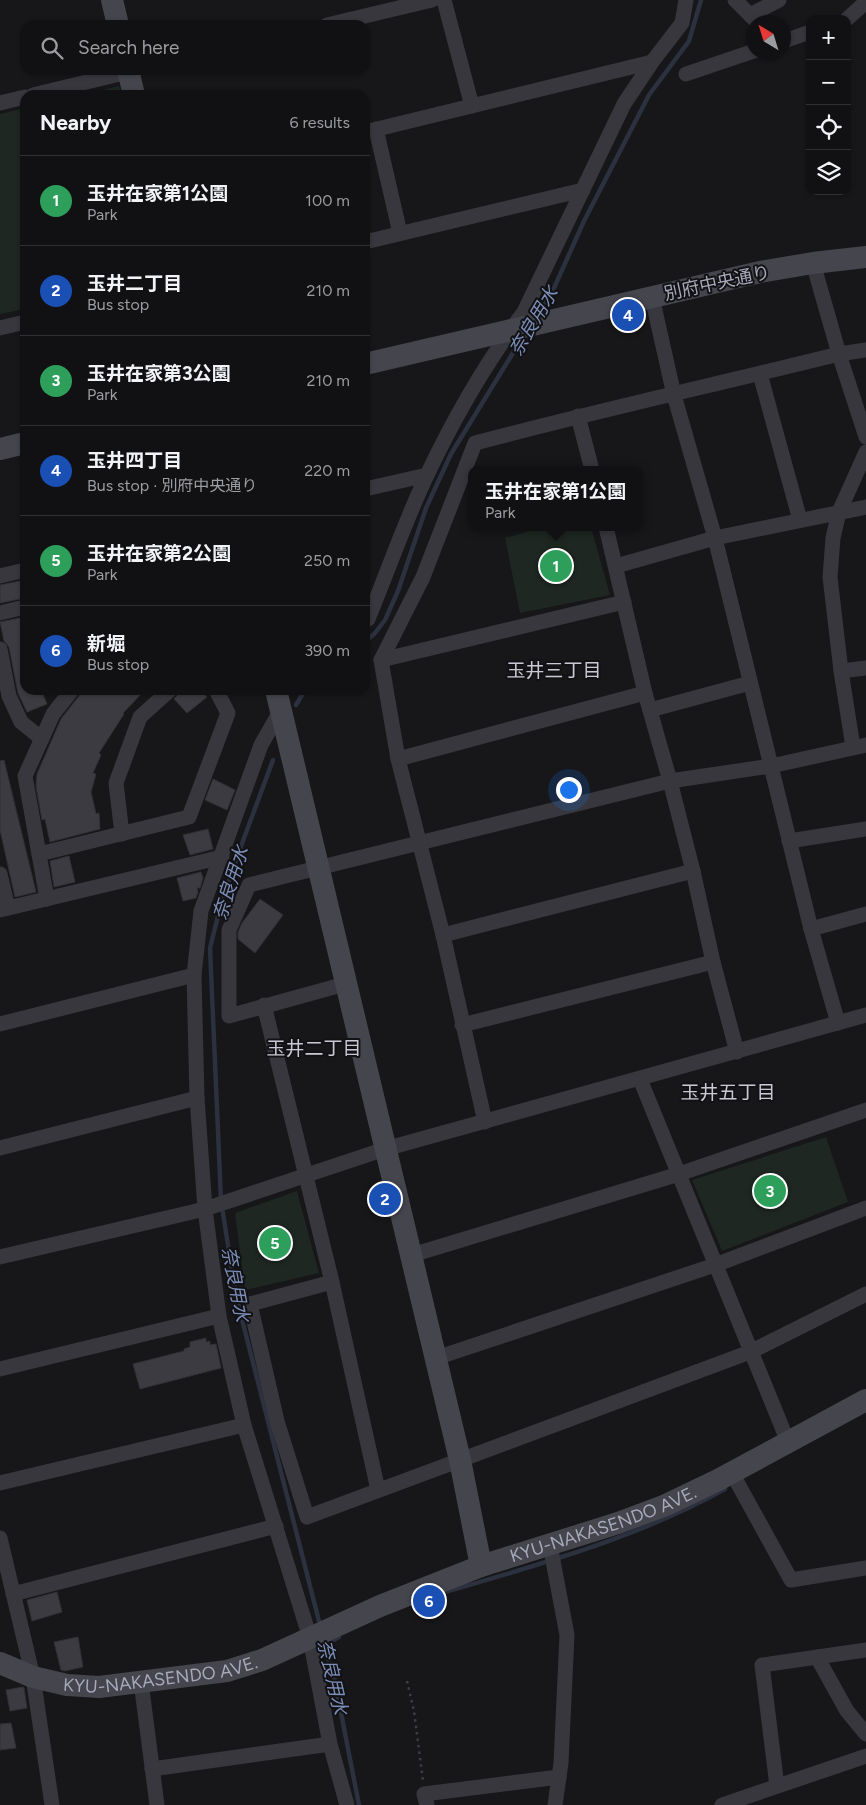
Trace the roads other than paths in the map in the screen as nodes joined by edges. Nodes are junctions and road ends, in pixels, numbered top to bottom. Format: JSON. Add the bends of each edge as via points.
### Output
{"nodes":[{"id":1,"x":112,"y":0,"type":"edge"},
{"id":2,"x":432,"y":0,"type":"edge"},
{"id":3,"x":444,"y":0,"type":"edge"},
{"id":4,"x":686,"y":0,"type":"edge"},
{"id":5,"x":735,"y":0,"type":"edge"},
{"id":6,"x":779,"y":0,"type":"edge"},
{"id":7,"x":866,"y":2,"type":"edge"},
{"id":8,"x":750,"y":15,"type":"edge"},
{"id":9,"x":759,"y":15,"type":"edge"},
{"id":10,"x":851,"y":15,"type":"edge"},
{"id":11,"x":117,"y":20,"type":"edge"},
{"id":12,"x":348,"y":20,"type":"edge"},
{"id":13,"x":806,"y":33,"type":"edge"},
{"id":14,"x":791,"y":39,"type":"edge"},
{"id":15,"x":746,"y":54,"type":"edge"},
{"id":16,"x":652,"y":62,"type":"junction"},
{"id":17,"x":686,"y":74,"type":"dead end"},
{"id":18,"x":116,"y":75,"type":"edge"},
{"id":19,"x":132,"y":75,"type":"edge"},
{"id":20,"x":54,"y":90,"type":"edge"},
{"id":21,"x":134,"y":90,"type":"edge"},
{"id":22,"x":20,"y":98,"type":"edge"},
{"id":23,"x":0,"y":103,"type":"edge"},
{"id":24,"x":472,"y":106,"type":"junction"},
{"id":25,"x":370,"y":130,"type":"edge"},
{"id":26,"x":583,"y":190,"type":"junction"},
{"id":27,"x":400,"y":233,"type":"junction"},
{"id":28,"x":370,"y":241,"type":"edge"},
{"id":29,"x":866,"y":257,"type":"edge"},
{"id":30,"x":813,"y":263,"type":"junction"},
{"id":31,"x":652,"y":297,"type":"junction"},
{"id":32,"x":20,"y":323,"type":"edge"},
{"id":33,"x":0,"y":328,"type":"edge"},
{"id":34,"x":515,"y":329,"type":"junction"},
{"id":35,"x":866,"y":350,"type":"edge"},
{"id":36,"x":839,"y":354,"type":"junction"},
{"id":37,"x":370,"y":363,"type":"edge"},
{"id":38,"x":760,"y":374,"type":"junction"},
{"id":39,"x":674,"y":395,"type":"junction"},
{"id":40,"x":578,"y":416,"type":"junction"},
{"id":41,"x":865,"y":429,"type":"edge"},
{"id":42,"x":20,"y":444,"type":"edge"},
{"id":43,"x":0,"y":449,"type":"edge"},
{"id":44,"x":866,"y":452,"type":"edge"},
{"id":45,"x":591,"y":466,"type":"edge"},
{"id":46,"x":427,"y":475,"type":"junction"},
{"id":47,"x":370,"y":488,"type":"edge"},
{"id":48,"x":866,"y":507,"type":"edge"},
{"id":49,"x":839,"y":512,"type":"junction"},
{"id":50,"x":800,"y":520,"type":"junction"},
{"id":51,"x":607,"y":531,"type":"edge"},
{"id":52,"x":715,"y":538,"type":"junction"},
{"id":53,"x":616,"y":566,"type":"junction"},
{"id":54,"x":20,"y":571,"type":"edge"},
{"id":55,"x":0,"y":576,"type":"edge"},
{"id":56,"x":624,"y":602,"type":"junction"},
{"id":57,"x":20,"y":608,"type":"edge"},
{"id":58,"x":0,"y":613,"type":"edge"},
{"id":59,"x":370,"y":614,"type":"edge"},
{"id":60,"x":0,"y":650,"type":"edge"},
{"id":61,"x":381,"y":660,"type":"junction"},
{"id":62,"x":866,"y":668,"type":"edge"},
{"id":63,"x":841,"y":670,"type":"junction"},
{"id":64,"x":750,"y":683,"type":"junction"},
{"id":65,"x":645,"y":692,"type":"junction"},
{"id":66,"x":68,"y":695,"type":"edge"},
{"id":67,"x":165,"y":695,"type":"edge"},
{"id":68,"x":219,"y":695,"type":"edge"},
{"id":69,"x":277,"y":695,"type":"edge"},
{"id":70,"x":650,"y":710,"type":"junction"},
{"id":71,"x":42,"y":739,"type":"junction"},
{"id":72,"x":859,"y":746,"type":"edge"},
{"id":73,"x":398,"y":759,"type":"junction"},
{"id":74,"x":771,"y":766,"type":"junction"},
{"id":75,"x":670,"y":781,"type":"junction"},
{"id":76,"x":866,"y":829,"type":"edge"},
{"id":77,"x":122,"y":834,"type":"junction"},
{"id":78,"x":789,"y":841,"type":"junction"},
{"id":79,"x":419,"y":844,"type":"junction"},
{"id":80,"x":39,"y":854,"type":"junction"},
{"id":81,"x":222,"y":858,"type":"junction"},
{"id":82,"x":317,"y":868,"type":"junction"},
{"id":83,"x":692,"y":871,"type":"junction"},
{"id":84,"x":0,"y":874,"type":"edge"},
{"id":85,"x":47,"y":898,"type":"junction"},
{"id":86,"x":4,"y":909,"type":"edge"},
{"id":87,"x":866,"y":914,"type":"edge"},
{"id":88,"x":812,"y":929,"type":"junction"},
{"id":89,"x":443,"y":935,"type":"junction"},
{"id":90,"x":713,"y":962,"type":"junction"},
{"id":91,"x":194,"y":975,"type":"junction"},
{"id":92,"x":345,"y":984,"type":"junction"},
{"id":93,"x":264,"y":1005,"type":"junction"},
{"id":94,"x":866,"y":1015,"type":"edge"},
{"id":95,"x":838,"y":1023,"type":"junction"},
{"id":96,"x":0,"y":1024,"type":"edge"},
{"id":97,"x":462,"y":1025,"type":"junction"},
{"id":98,"x":737,"y":1052,"type":"junction"},
{"id":99,"x":640,"y":1079,"type":"junction"},
{"id":100,"x":197,"y":1098,"type":"junction"},
{"id":101,"x":866,"y":1110,"type":"edge"},
{"id":102,"x":485,"y":1122,"type":"junction"},
{"id":103,"x":0,"y":1148,"type":"edge"},
{"id":104,"x":385,"y":1150,"type":"junction"},
{"id":105,"x":679,"y":1174,"type":"junction"},
{"id":106,"x":306,"y":1175,"type":"junction"},
{"id":107,"x":866,"y":1208,"type":"edge"},
{"id":108,"x":205,"y":1209,"type":"junction"},
{"id":109,"x":412,"y":1256,"type":"junction"},
{"id":110,"x":0,"y":1257,"type":"edge"},
{"id":111,"x":716,"y":1265,"type":"junction"},
{"id":112,"x":332,"y":1282,"type":"junction"},
{"id":113,"x":866,"y":1294,"type":"edge"},
{"id":114,"x":219,"y":1316,"type":"junction"},
{"id":115,"x":750,"y":1352,"type":"junction"},
{"id":116,"x":436,"y":1358,"type":"junction"},
{"id":117,"x":0,"y":1369,"type":"edge"},
{"id":118,"x":866,"y":1400,"type":"edge"},
{"id":119,"x":244,"y":1425,"type":"junction"},
{"id":120,"x":788,"y":1442,"type":"junction"},
{"id":121,"x":460,"y":1460,"type":"junction"},
{"id":122,"x":732,"y":1473,"type":"junction"},
{"id":123,"x":0,"y":1483,"type":"edge"},
{"id":124,"x":378,"y":1490,"type":"junction"},
{"id":125,"x":276,"y":1526,"type":"junction"},
{"id":126,"x":0,"y":1538,"type":"edge"},
{"id":127,"x":550,"y":1545,"type":"junction"},
{"id":128,"x":481,"y":1566,"type":"junction"},
{"id":129,"x":866,"y":1568,"type":"edge"},
{"id":130,"x":13,"y":1594,"type":"junction"},
{"id":131,"x":320,"y":1633,"type":"junction"},
{"id":132,"x":866,"y":1650,"type":"edge"},
{"id":133,"x":817,"y":1657,"type":"junction"},
{"id":134,"x":0,"y":1663,"type":"edge"},
{"id":135,"x":33,"y":1677,"type":"junction"},
{"id":136,"x":140,"y":1682,"type":"junction"},
{"id":137,"x":866,"y":1734,"type":"edge"},
{"id":138,"x":330,"y":1744,"type":"junction"},
{"id":139,"x":866,"y":1756,"type":"edge"},
{"id":140,"x":152,"y":1769,"type":"junction"},
{"id":141,"x":559,"y":1777,"type":"junction"},
{"id":142,"x":777,"y":1786,"type":"junction"},
{"id":143,"x":426,"y":1800,"type":"edge"},
{"id":144,"x":52,"y":1805,"type":"edge"},
{"id":145,"x":157,"y":1805,"type":"edge"},
{"id":146,"x":347,"y":1805,"type":"edge"},
{"id":147,"x":555,"y":1805,"type":"edge"},
{"id":148,"x":722,"y":1805,"type":"edge"}],
"edges":[{"from":1,"to":11,"type":"street"},
{"from":2,"to":12,"type":"street"},
{"from":3,"to":24,"type":"street"},
{"from":4,"to":16,"type":"street","via":[[682,23]]},
{"from":5,"to":8,"type":"street"},
{"from":6,"to":9,"type":"street"},
{"from":7,"to":10,"type":"street"},
{"from":13,"to":14,"type":"street"},
{"from":15,"to":17,"type":"street"},
{"from":16,"to":24,"type":"street"},
{"from":16,"to":26,"type":"street","via":[[624,104]]},
{"from":18,"to":20,"type":"street"},
{"from":19,"to":21,"type":"street"},
{"from":22,"to":23,"type":"street"},
{"from":24,"to":25,"type":"street"},
{"from":25,"to":27,"type":"street"},
{"from":26,"to":27,"type":"street"},
{"from":26,"to":34,"type":"street"},
{"from":27,"to":28,"type":"street"},
{"from":29,"to":30,"type":"street","name":"別府中央通り"},
{"from":30,"to":31,"type":"street","name":"別府中央通り"},
{"from":30,"to":36,"type":"street"},
{"from":31,"to":34,"type":"street","name":"別府中央通り"},
{"from":31,"to":39,"type":"street"},
{"from":32,"to":33,"type":"street"},
{"from":34,"to":37,"type":"street","name":"別府中央通り"},
{"from":34,"to":46,"type":"street","via":[[464,402]]},
{"from":35,"to":36,"type":"street"},
{"from":36,"to":38,"type":"street"},
{"from":36,"to":41,"type":"street"},
{"from":38,"to":39,"type":"street"},
{"from":38,"to":50,"type":"street"},
{"from":39,"to":40,"type":"street"},
{"from":39,"to":52,"type":"street"},
{"from":40,"to":45,"type":"street"},
{"from":40,"to":61,"type":"street","via":[[476,443],[423,577]]},
{"from":42,"to":43,"type":"street"},
{"from":44,"to":49,"type":"street"},
{"from":46,"to":47,"type":"street"},
{"from":46,"to":59,"type":"street"},
{"from":48,"to":49,"type":"street"},
{"from":49,"to":50,"type":"street"},
{"from":49,"to":63,"type":"street","via":[[830,577]]},
{"from":50,"to":52,"type":"street"},
{"from":51,"to":53,"type":"street"},
{"from":52,"to":53,"type":"street"},
{"from":52,"to":64,"type":"street"},
{"from":53,"to":56,"type":"street"},
{"from":54,"to":55,"type":"street"},
{"from":56,"to":61,"type":"street"},
{"from":56,"to":65,"type":"street"},
{"from":57,"to":58,"type":"street"},
{"from":60,"to":71,"type":"street","via":[[9,696],[21,722]]},
{"from":61,"to":73,"type":"street"},
{"from":62,"to":63,"type":"street"},
{"from":63,"to":72,"type":"street"},
{"from":64,"to":70,"type":"street"},
{"from":64,"to":74,"type":"street"},
{"from":65,"to":70,"type":"street"},
{"from":65,"to":73,"type":"street"},
{"from":66,"to":71,"type":"street","via":[[54,714]]},
{"from":67,"to":77,"type":"street","via":[[140,718],[116,783]]},
{"from":68,"to":77,"type":"street","via":[[228,712],[189,817]]},
{"from":69,"to":81,"type":"street"},
{"from":69,"to":82,"type":"street"},
{"from":70,"to":75,"type":"street"},
{"from":71,"to":80,"type":"street","via":[[25,776]]},
{"from":72,"to":74,"type":"street"},
{"from":73,"to":79,"type":"street"},
{"from":74,"to":75,"type":"street"},
{"from":74,"to":78,"type":"street"},
{"from":75,"to":79,"type":"street"},
{"from":75,"to":83,"type":"street"},
{"from":76,"to":78,"type":"street"},
{"from":77,"to":80,"type":"street"},
{"from":78,"to":88,"type":"street"},
{"from":79,"to":82,"type":"street"},
{"from":79,"to":89,"type":"street"},
{"from":80,"to":85,"type":"street"},
{"from":81,"to":85,"type":"street"},
{"from":81,"to":91,"type":"street","via":[[201,911]]},
{"from":82,"to":92,"type":"street"},
{"from":82,"to":93,"type":"street","via":[[249,885],[229,930],[229,1016]]},
{"from":83,"to":89,"type":"street"},
{"from":83,"to":90,"type":"street"},
{"from":84,"to":86,"type":"street"},
{"from":85,"to":86,"type":"street"},
{"from":87,"to":88,"type":"street"},
{"from":88,"to":95,"type":"street"},
{"from":89,"to":97,"type":"street"},
{"from":90,"to":97,"type":"street"},
{"from":90,"to":98,"type":"street"},
{"from":91,"to":96,"type":"street"},
{"from":91,"to":100,"type":"street"},
{"from":92,"to":93,"type":"street"},
{"from":92,"to":104,"type":"street"},
{"from":93,"to":106,"type":"street"},
{"from":94,"to":95,"type":"street"},
{"from":95,"to":98,"type":"street"},
{"from":97,"to":102,"type":"street"},
{"from":98,"to":99,"type":"street"},
{"from":99,"to":102,"type":"street"},
{"from":99,"to":105,"type":"street"},
{"from":100,"to":103,"type":"street"},
{"from":100,"to":108,"type":"street"},
{"from":101,"to":105,"type":"street"},
{"from":102,"to":104,"type":"street"},
{"from":104,"to":106,"type":"street"},
{"from":104,"to":109,"type":"street"},
{"from":105,"to":109,"type":"street"},
{"from":105,"to":111,"type":"street"},
{"from":106,"to":108,"type":"street"},
{"from":106,"to":112,"type":"street"},
{"from":107,"to":111,"type":"street"},
{"from":108,"to":110,"type":"street"},
{"from":108,"to":114,"type":"street"},
{"from":109,"to":116,"type":"street"},
{"from":111,"to":115,"type":"street"},
{"from":111,"to":116,"type":"street"},
{"from":112,"to":124,"type":"street"},
{"from":112,"to":124,"type":"street","via":[[250,1304],[277,1421],[307,1517]]},
{"from":113,"to":115,"type":"street"},
{"from":114,"to":117,"type":"street"},
{"from":114,"to":119,"type":"street"},
{"from":115,"to":120,"type":"street"},
{"from":115,"to":121,"type":"street"},
{"from":116,"to":121,"type":"street"},
{"from":118,"to":120,"type":"street","name":"KYU-NAKASENDO AVE."},
{"from":119,"to":123,"type":"street"},
{"from":119,"to":125,"type":"street"},
{"from":120,"to":122,"type":"street","name":"KYU-NAKASENDO AVE."},
{"from":121,"to":124,"type":"street"},
{"from":121,"to":128,"type":"street"},
{"from":122,"to":127,"type":"street","name":"KYU-NAKASENDO AVE.","via":[[666,1505]]},
{"from":122,"to":129,"type":"street","via":[[791,1580]]},
{"from":125,"to":130,"type":"street"},
{"from":125,"to":131,"type":"street"},
{"from":126,"to":130,"type":"street"},
{"from":127,"to":128,"type":"street","name":"KYU-NAKASENDO AVE."},
{"from":127,"to":141,"type":"street","via":[[567,1635]]},
{"from":128,"to":131,"type":"street","name":"KYU-NAKASENDO AVE."},
{"from":130,"to":135,"type":"street"},
{"from":131,"to":136,"type":"street","name":"KYU-NAKASENDO AVE.","via":[[262,1660],[227,1671]]},
{"from":131,"to":138,"type":"street"},
{"from":132,"to":133,"type":"street"},
{"from":133,"to":137,"type":"street","via":[[847,1711]]},
{"from":133,"to":142,"type":"street","via":[[762,1665]]},
{"from":134,"to":135,"type":"street","name":"KYU-NAKASENDO AVE."},
{"from":135,"to":136,"type":"street","name":"KYU-NAKASENDO AVE.","via":[[68,1685],[99,1687]]},
{"from":135,"to":144,"type":"street"},
{"from":136,"to":140,"type":"street"},
{"from":138,"to":140,"type":"street"},
{"from":138,"to":146,"type":"street"},
{"from":139,"to":142,"type":"street"},
{"from":140,"to":145,"type":"street"},
{"from":141,"to":143,"type":"street"},
{"from":141,"to":147,"type":"street"},
{"from":142,"to":148,"type":"street"}]}
